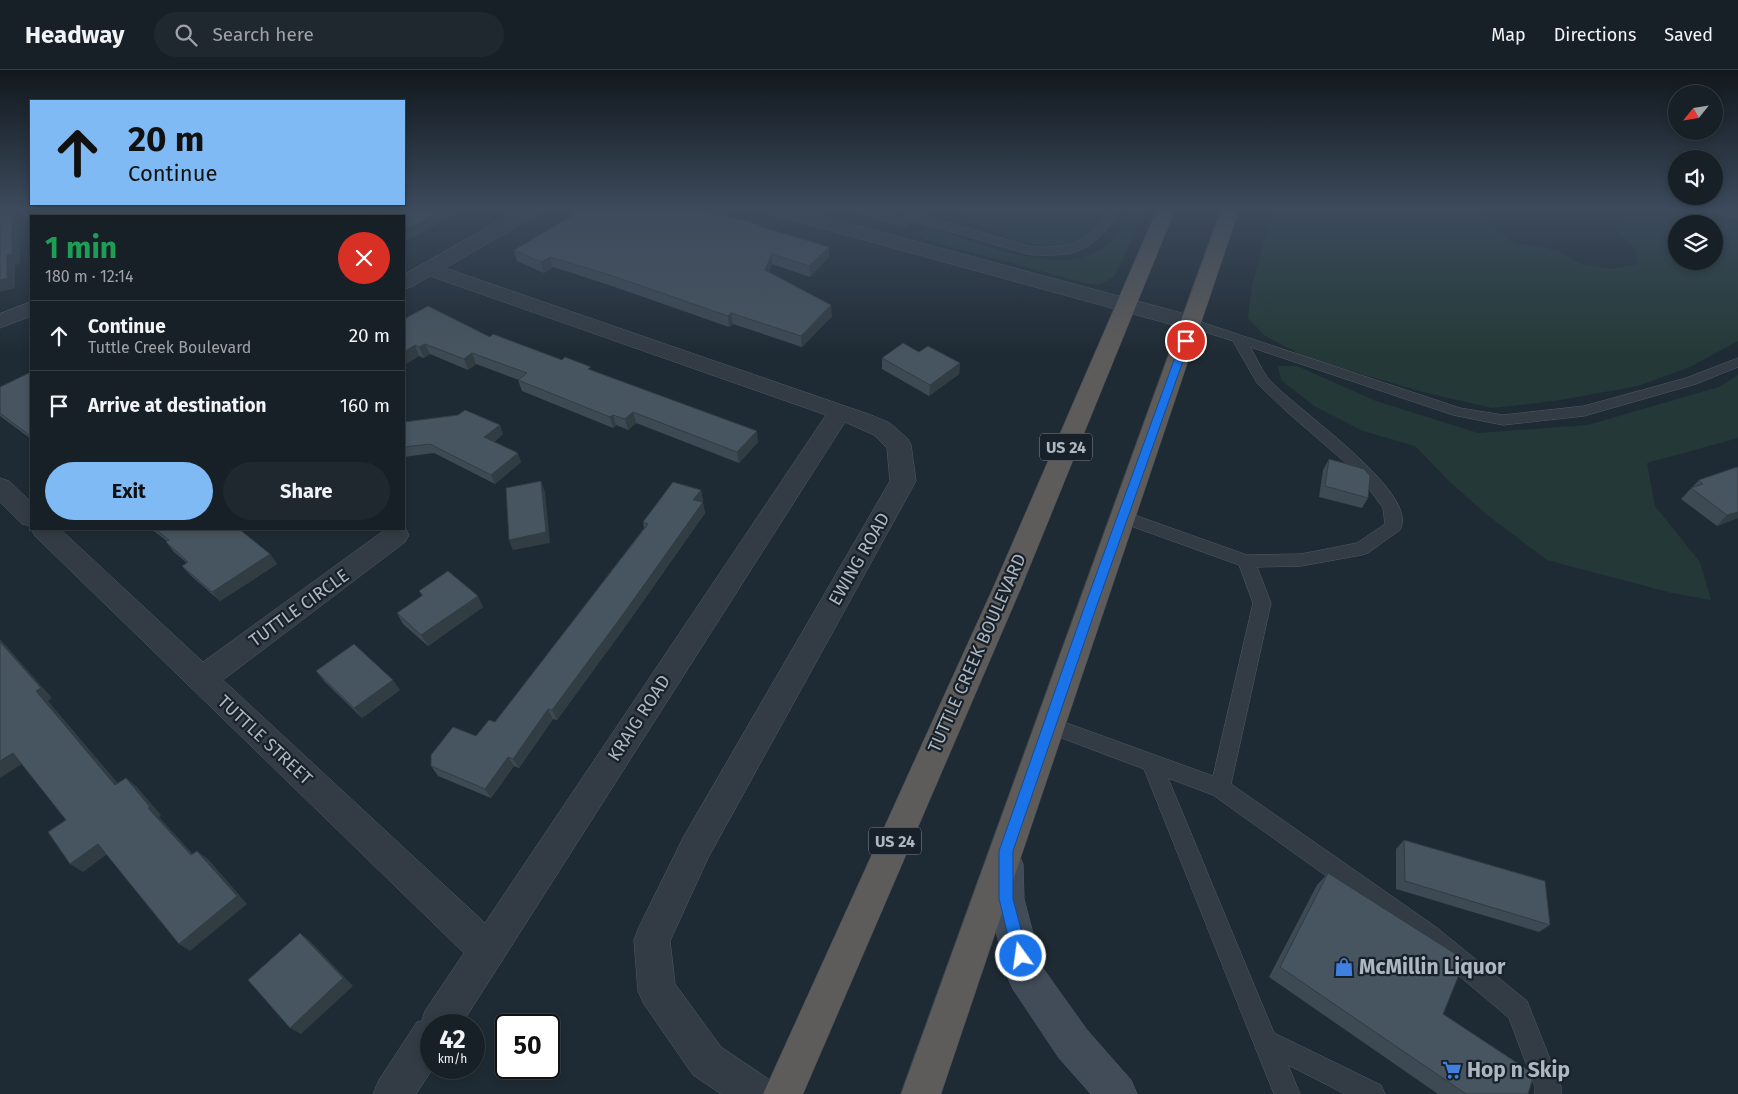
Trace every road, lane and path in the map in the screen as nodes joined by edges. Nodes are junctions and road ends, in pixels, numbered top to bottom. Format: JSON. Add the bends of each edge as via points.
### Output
{"nodes":[{"id":1,"x":448,"y":258,"type":"edge"},
{"id":2,"x":952,"y":258,"type":"edge"},
{"id":3,"x":1146,"y":258,"type":"edge"},
{"id":4,"x":1214,"y":258,"type":"edge"},
{"id":5,"x":428,"y":269,"type":"junction"},
{"id":6,"x":405,"y":282,"type":"edge"},
{"id":7,"x":1126,"y":305,"type":"junction"},
{"id":8,"x":30,"y":308,"type":"edge"},
{"id":9,"x":0,"y":322,"type":"edge"},
{"id":10,"x":1192,"y":323,"type":"junction"},
{"id":11,"x":1238,"y":338,"type":"junction"},
{"id":12,"x":1738,"y":362,"type":"edge"},
{"id":13,"x":840,"y":412,"type":"junction"},
{"id":14,"x":0,"y":487,"type":"edge"},
{"id":15,"x":21,"y":511,"type":"edge"},
{"id":16,"x":1123,"y":517,"type":"junction"},
{"id":17,"x":45,"y":530,"type":"edge"},
{"id":18,"x":396,"y":535,"type":"dead end"},
{"id":19,"x":1246,"y":561,"type":"junction"},
{"id":20,"x":201,"y":680,"type":"junction"},
{"id":21,"x":1050,"y":725,"type":"junction"},
{"id":22,"x":1152,"y":763,"type":"junction"},
{"id":23,"x":1220,"y":788,"type":"junction"},
{"id":24,"x":1006,"y":851,"type":"junction"},
{"id":25,"x":487,"y":950,"type":"junction"},
{"id":26,"x":446,"y":1014,"type":"edge"},
{"id":27,"x":1265,"y":1041,"type":"junction"},
{"id":28,"x":420,"y":1053,"type":"edge"},
{"id":29,"x":394,"y":1094,"type":"edge"},
{"id":30,"x":756,"y":1094,"type":"edge"},
{"id":31,"x":783,"y":1094,"type":"edge"},
{"id":32,"x":921,"y":1094,"type":"edge"},
{"id":33,"x":1117,"y":1094,"type":"edge"},
{"id":34,"x":1287,"y":1094,"type":"edge"},
{"id":35,"x":1372,"y":1094,"type":"edge"},
{"id":36,"x":1548,"y":1094,"type":"edge"}],
"edges":[{"from":1,"to":5,"type":"street"},
{"from":2,"to":7,"type":"street"},
{"from":3,"to":7,"type":"highway","name":"TUTTLE CREEK BOULEVARD","number":"US 24"},
{"from":4,"to":10,"type":"highway"},
{"from":5,"to":6,"type":"street"},
{"from":5,"to":13,"type":"street","name":"EWING ROAD"},
{"from":7,"to":10,"type":"street"},
{"from":7,"to":31,"type":"highway","name":"TUTTLE CREEK BOULEVARD","number":"US 24","via":[[1007,588]]},
{"from":8,"to":9,"type":"street"},
{"from":10,"to":11,"type":"lane"},
{"from":10,"to":16,"type":"highway"},
{"from":11,"to":12,"type":"lane","via":[[1458,412],[1503,420],[1584,411],[1691,381]]},
{"from":11,"to":19,"type":"lane","via":[[1262,380],[1351,458],[1375,485],[1391,507],[1394,526],[1362,549],[1300,560]]},
{"from":13,"to":25,"type":"street","name":"KRAIG ROAD"},
{"from":13,"to":30,"type":"street","name":"EWING ROAD","via":[[882,429],[899,445],[903,481],[696,847],[652,940],[657,991],[707,1061]]},
{"from":14,"to":15,"type":"street"},
{"from":16,"to":19,"type":"lane"},
{"from":16,"to":21,"type":"highway"},
{"from":17,"to":20,"type":"street","name":"TUTTLE STREET"},
{"from":18,"to":20,"type":"street","name":"TUTTLE CIRCLE"},
{"from":19,"to":23,"type":"lane","via":[[1262,603]]},
{"from":20,"to":25,"type":"street","name":"TUTTLE STREET"},
{"from":21,"to":22,"type":"lane"},
{"from":21,"to":24,"type":"highway"},
{"from":22,"to":23,"type":"lane"},
{"from":22,"to":27,"type":"lane"},
{"from":23,"to":36,"type":"lane","via":[[1428,935],[1518,1010]]},
{"from":24,"to":32,"type":"highway"},
{"from":24,"to":33,"type":"main road","via":[[1006,899],[1026,976],[1073,1044]]},
{"from":25,"to":26,"type":"street","name":"KRAIG ROAD"},
{"from":27,"to":34,"type":"lane"},
{"from":27,"to":35,"type":"lane"},
{"from":28,"to":29,"type":"street"}]}
